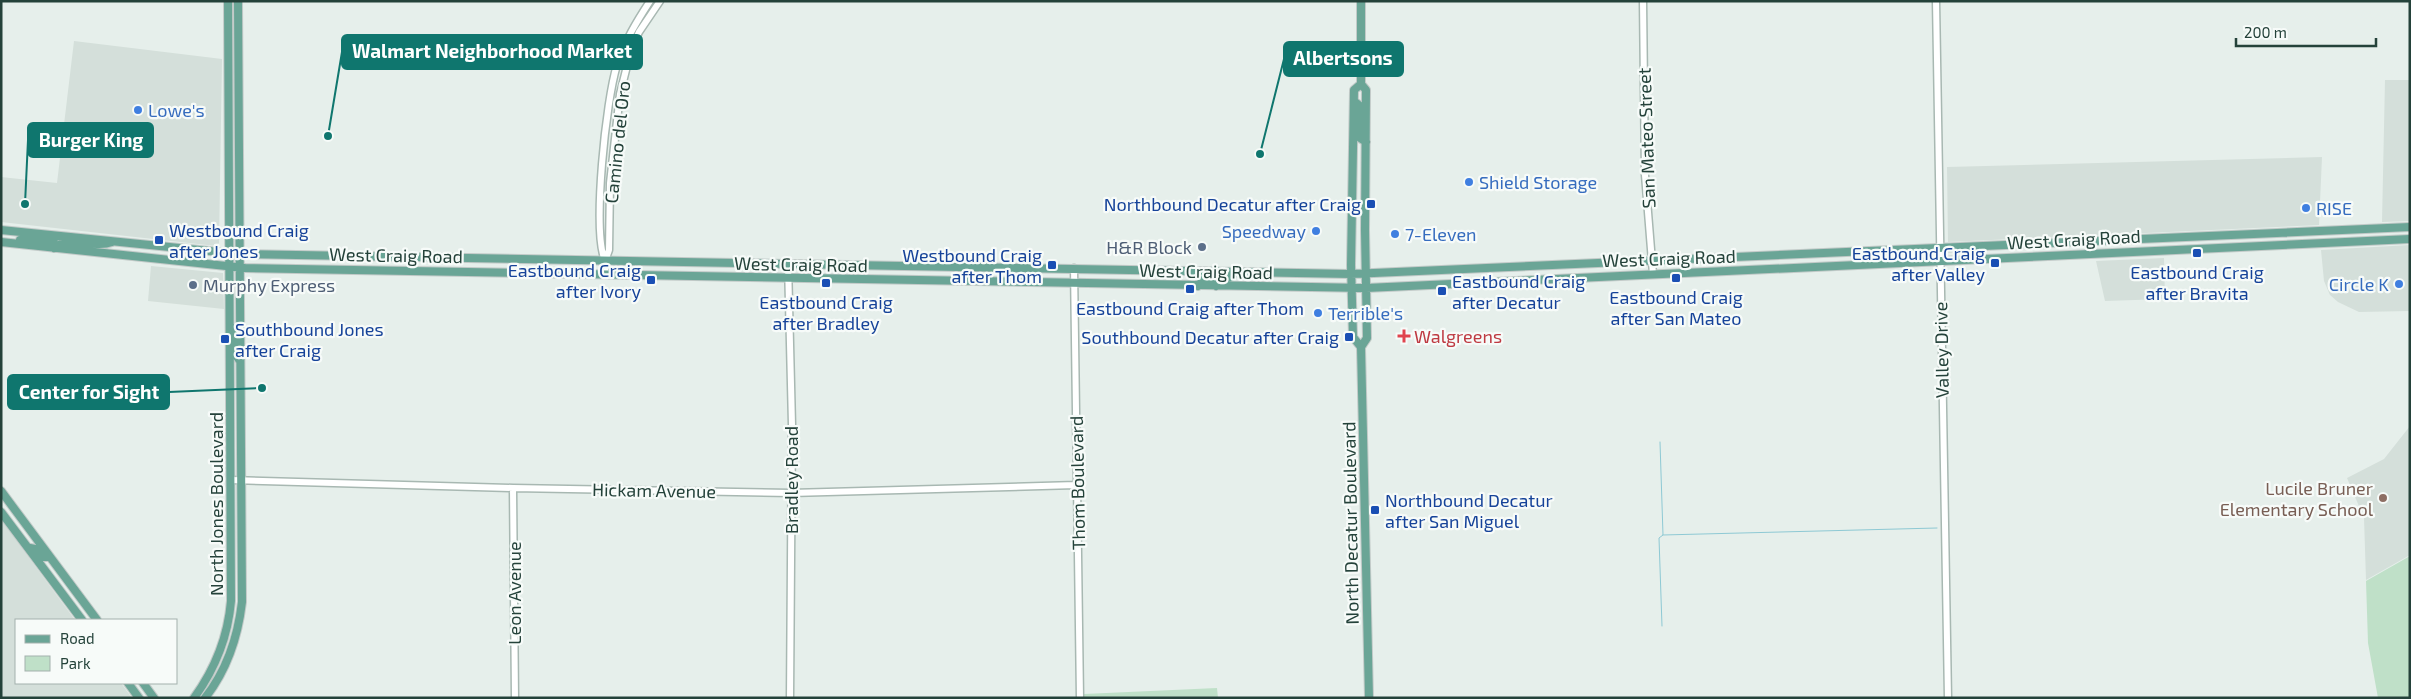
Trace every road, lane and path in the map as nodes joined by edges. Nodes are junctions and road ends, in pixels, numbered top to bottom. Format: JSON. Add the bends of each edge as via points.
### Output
{"nodes":[{"id":1,"x":228,"y":1,"type":"edge"},
{"id":2,"x":238,"y":1,"type":"edge"},
{"id":3,"x":650,"y":1,"type":"edge"},
{"id":4,"x":660,"y":1,"type":"edge"},
{"id":5,"x":1361,"y":1,"type":"edge"},
{"id":6,"x":1643,"y":1,"type":"edge"},
{"id":7,"x":1936,"y":1,"type":"edge"},
{"id":8,"x":1361,"y":84,"type":"junction"},
{"id":9,"x":1354,"y":101,"type":"junction"},
{"id":10,"x":1354,"y":116,"type":"junction"},
{"id":11,"x":230,"y":121,"type":"junction"},
{"id":12,"x":239,"y":121,"type":"junction"},
{"id":13,"x":1366,"y":126,"type":"junction"},
{"id":14,"x":1366,"y":142,"type":"junction"},
{"id":15,"x":2410,"y":227,"type":"edge"},
{"id":16,"x":2359,"y":229,"type":"junction"},
{"id":17,"x":1,"y":230,"type":"edge"},
{"id":18,"x":2220,"y":235,"type":"junction"},
{"id":19,"x":57,"y":236,"type":"junction"},
{"id":20,"x":2410,"y":239,"type":"edge"},
{"id":21,"x":2360,"y":241,"type":"junction"},
{"id":22,"x":1,"y":242,"type":"edge"},
{"id":23,"x":113,"y":242,"type":"junction"},
{"id":24,"x":11,"y":244,"type":"junction"},
{"id":25,"x":2220,"y":247,"type":"junction"},
{"id":26,"x":54,"y":248,"type":"junction"},
{"id":27,"x":1940,"y":248,"type":"junction"},
{"id":28,"x":228,"y":253,"type":"junction"},
{"id":29,"x":239,"y":254,"type":"junction"},
{"id":30,"x":378,"y":257,"type":"junction"},
{"id":31,"x":1940,"y":260,"type":"junction"},
{"id":32,"x":605,"y":261,"type":"junction"},
{"id":33,"x":1652,"y":261,"type":"junction"},
{"id":34,"x":788,"y":263,"type":"junction"},
{"id":35,"x":228,"y":267,"type":"junction"},
{"id":36,"x":240,"y":267,"type":"junction"},
{"id":37,"x":1074,"y":268,"type":"junction"},
{"id":38,"x":1500,"y":268,"type":"junction"},
{"id":39,"x":378,"y":270,"type":"junction"},
{"id":40,"x":1217,"y":271,"type":"junction"},
{"id":41,"x":1236,"y":271,"type":"junction"},
{"id":42,"x":605,"y":274,"type":"junction"},
{"id":43,"x":1351,"y":274,"type":"junction"},
{"id":44,"x":1366,"y":274,"type":"junction"},
{"id":45,"x":1653,"y":274,"type":"junction"},
{"id":46,"x":788,"y":279,"type":"junction"},
{"id":47,"x":1500,"y":282,"type":"junction"},
{"id":48,"x":1074,"y":284,"type":"junction"},
{"id":49,"x":1198,"y":286,"type":"junction"},
{"id":50,"x":1216,"y":286,"type":"junction"},
{"id":51,"x":1352,"y":288,"type":"junction"},
{"id":52,"x":1366,"y":288,"type":"junction"},
{"id":53,"x":229,"y":316,"type":"junction"},
{"id":54,"x":1361,"y":347,"type":"junction"},
{"id":55,"x":240,"y":361,"type":"junction"},
{"id":56,"x":230,"y":380,"type":"junction"},
{"id":57,"x":232,"y":480,"type":"junction"},
{"id":58,"x":241,"y":480,"type":"junction"},
{"id":59,"x":1076,"y":485,"type":"junction"},
{"id":60,"x":513,"y":488,"type":"junction"},
{"id":61,"x":1,"y":491,"type":"edge"},
{"id":62,"x":792,"y":492,"type":"junction"},
{"id":63,"x":1,"y":512,"type":"edge"},
{"id":64,"x":28,"y":548,"type":"junction"},
{"id":65,"x":49,"y":557,"type":"junction"},
{"id":66,"x":42,"y":567,"type":"junction"},
{"id":67,"x":63,"y":575,"type":"junction"},
{"id":68,"x":81,"y":619,"type":"edge"},
{"id":69,"x":96,"y":619,"type":"edge"},
{"id":70,"x":129,"y":684,"type":"edge"},
{"id":71,"x":144,"y":684,"type":"edge"},
{"id":72,"x":138,"y":698,"type":"edge"},
{"id":73,"x":154,"y":698,"type":"edge"},
{"id":74,"x":194,"y":698,"type":"edge"},
{"id":75,"x":206,"y":698,"type":"edge"},
{"id":76,"x":515,"y":698,"type":"edge"},
{"id":77,"x":790,"y":698,"type":"edge"},
{"id":78,"x":1080,"y":698,"type":"edge"},
{"id":79,"x":1368,"y":698,"type":"edge"},
{"id":80,"x":1948,"y":698,"type":"edge"}],
"edges":[{"from":1,"to":11,"type":"main road","name":"North Jones Boulevard"},
{"from":2,"to":12,"type":"main road","name":"North Jones Boulevard"},
{"from":3,"to":32,"type":"street","name":"Camino del Oro","via":[[633,28],[617,65],[612,88],[601,181],[600,250]]},
{"from":4,"to":32,"type":"street","name":"Camino del Oro","via":[[631,50],[620,94],[610,183],[609,250]]},
{"from":5,"to":8,"type":"main road","name":"North Decatur Boulevard"},
{"from":6,"to":33,"type":"street","name":"San Mateo Street","via":[[1645,175]]},
{"from":7,"to":27,"type":"street","name":"Valley Drive"},
{"from":8,"to":9,"type":"main road","name":"North Decatur Boulevard","via":[[1354,90]]},
{"from":8,"to":13,"type":"main road","name":"North Decatur Boulevard","via":[[1366,90]]},
{"from":9,"to":10,"type":"main road","name":"North Decatur Boulevard"},
{"from":9,"to":13,"type":"main road","via":[[1360,106],[1360,118]]},
{"from":10,"to":14,"type":"main road","via":[[1360,125],[1360,138]]},
{"from":10,"to":43,"type":"main road","name":"North Decatur Boulevard"},
{"from":11,"to":12,"type":"main road"},
{"from":11,"to":28,"type":"main road","name":"North Jones Boulevard"},
{"from":12,"to":29,"type":"main road","name":"North Jones Boulevard"},
{"from":13,"to":14,"type":"main road","name":"North Decatur Boulevard"},
{"from":14,"to":44,"type":"main road","name":"North Decatur Boulevard"},
{"from":15,"to":16,"type":"main road","name":"West Craig Road"},
{"from":16,"to":18,"type":"main road","name":"West Craig Road"},
{"from":16,"to":21,"type":"main road"},
{"from":17,"to":19,"type":"main road","name":"West Craig Road"},
{"from":18,"to":25,"type":"main road"},
{"from":18,"to":27,"type":"main road","name":"West Craig Road"},
{"from":19,"to":23,"type":"main road","name":"West Craig Road"},
{"from":19,"to":24,"type":"main road","via":[[51,241],[22,240]]},
{"from":20,"to":21,"type":"main road","name":"West Craig Road"},
{"from":21,"to":25,"type":"main road","name":"West Craig Road"},
{"from":22,"to":24,"type":"main road","name":"West Craig Road"},
{"from":23,"to":26,"type":"main road","via":[[102,246],[64,243]]},
{"from":23,"to":28,"type":"main road","name":"West Craig Road"},
{"from":24,"to":26,"type":"main road","name":"West Craig Road"},
{"from":25,"to":31,"type":"main road","name":"West Craig Road"},
{"from":26,"to":35,"type":"main road","name":"West Craig Road"},
{"from":27,"to":31,"type":"street","name":"Valley Drive"},
{"from":27,"to":33,"type":"main road","name":"West Craig Road"},
{"from":28,"to":29,"type":"main road","name":"West Craig Road"},
{"from":28,"to":35,"type":"main road","name":"North Jones Boulevard"},
{"from":29,"to":30,"type":"main road","name":"West Craig Road"},
{"from":29,"to":36,"type":"main road","name":"North Jones Boulevard"},
{"from":30,"to":32,"type":"main road","name":"West Craig Road"},
{"from":30,"to":39,"type":"main road"},
{"from":31,"to":45,"type":"main road","name":"West Craig Road"},
{"from":31,"to":80,"type":"street","name":"Valley Drive"},
{"from":32,"to":34,"type":"main road","name":"West Craig Road"},
{"from":32,"to":42,"type":"street","name":"Camino del Oro"},
{"from":33,"to":38,"type":"main road","name":"West Craig Road"},
{"from":33,"to":45,"type":"street","name":"San Mateo Street"},
{"from":34,"to":37,"type":"main road","name":"West Craig Road"},
{"from":34,"to":46,"type":"street","name":"Bradley Road"},
{"from":35,"to":36,"type":"main road","name":"West Craig Road"},
{"from":35,"to":53,"type":"main road","name":"North Jones Boulevard"},
{"from":36,"to":39,"type":"main road","name":"West Craig Road"},
{"from":36,"to":55,"type":"main road","name":"North Jones Boulevard"},
{"from":37,"to":40,"type":"main road","name":"West Craig Road"},
{"from":37,"to":48,"type":"street","name":"Thom Boulevard"},
{"from":38,"to":44,"type":"main road","name":"West Craig Road"},
{"from":38,"to":47,"type":"main road"},
{"from":39,"to":42,"type":"main road","name":"West Craig Road"},
{"from":40,"to":41,"type":"main road","name":"West Craig Road"},
{"from":40,"to":49,"type":"main road","via":[[1214,277]]},
{"from":41,"to":43,"type":"main road","name":"West Craig Road"},
{"from":41,"to":50,"type":"main road","via":[[1232,277],[1222,278]]},
{"from":42,"to":46,"type":"main road","name":"West Craig Road"},
{"from":43,"to":44,"type":"main road","name":"West Craig Road"},
{"from":43,"to":51,"type":"main road","name":"North Decatur Boulevard"},
{"from":44,"to":52,"type":"main road","name":"North Decatur Boulevard"},
{"from":45,"to":47,"type":"main road","name":"West Craig Road"},
{"from":46,"to":48,"type":"main road","name":"West Craig Road"},
{"from":46,"to":62,"type":"street","name":"Bradley Road"},
{"from":47,"to":52,"type":"main road","name":"West Craig Road"},
{"from":48,"to":49,"type":"main road","name":"West Craig Road"},
{"from":48,"to":59,"type":"street","name":"Thom Boulevard"},
{"from":49,"to":50,"type":"main road","name":"West Craig Road"},
{"from":50,"to":51,"type":"main road","name":"West Craig Road"},
{"from":51,"to":52,"type":"main road","name":"West Craig Road"},
{"from":51,"to":54,"type":"main road","name":"North Decatur Boulevard","via":[[1353,337]]},
{"from":52,"to":54,"type":"main road","name":"North Decatur Boulevard","via":[[1367,338]]},
{"from":53,"to":55,"type":"main road","via":[[235,354]]},
{"from":53,"to":56,"type":"main road","name":"North Jones Boulevard"},
{"from":54,"to":79,"type":"main road","name":"North Decatur Boulevard"},
{"from":55,"to":56,"type":"main road"},
{"from":55,"to":58,"type":"main road","name":"North Jones Boulevard"},
{"from":56,"to":57,"type":"main road","name":"North Jones Boulevard"},
{"from":57,"to":58,"type":"street","name":"Hickam Avenue"},
{"from":57,"to":74,"type":"main road","name":"North Jones Boulevard","via":[[230,614],[215,662]]},
{"from":58,"to":60,"type":"street","name":"Hickam Avenue"},
{"from":58,"to":75,"type":"main road","name":"North Jones Boulevard","via":[[242,591],[239,622],[227,661]]},
{"from":59,"to":62,"type":"street","name":"Hickam Avenue"},
{"from":59,"to":78,"type":"street","name":"Thom Boulevard"},
{"from":60,"to":62,"type":"street","name":"Hickam Avenue"},
{"from":60,"to":76,"type":"street","name":"Leon Avenue"},
{"from":61,"to":65,"type":"main road"},
{"from":62,"to":77,"type":"street","name":"Bradley Road"},
{"from":63,"to":64,"type":"main road"},
{"from":64,"to":65,"type":"main road"},
{"from":64,"to":66,"type":"main road"},
{"from":65,"to":67,"type":"main road"},
{"from":66,"to":67,"type":"main road"},
{"from":66,"to":68,"type":"main road"},
{"from":67,"to":69,"type":"main road"},
{"from":70,"to":72,"type":"main road"},
{"from":71,"to":73,"type":"main road"}]}
